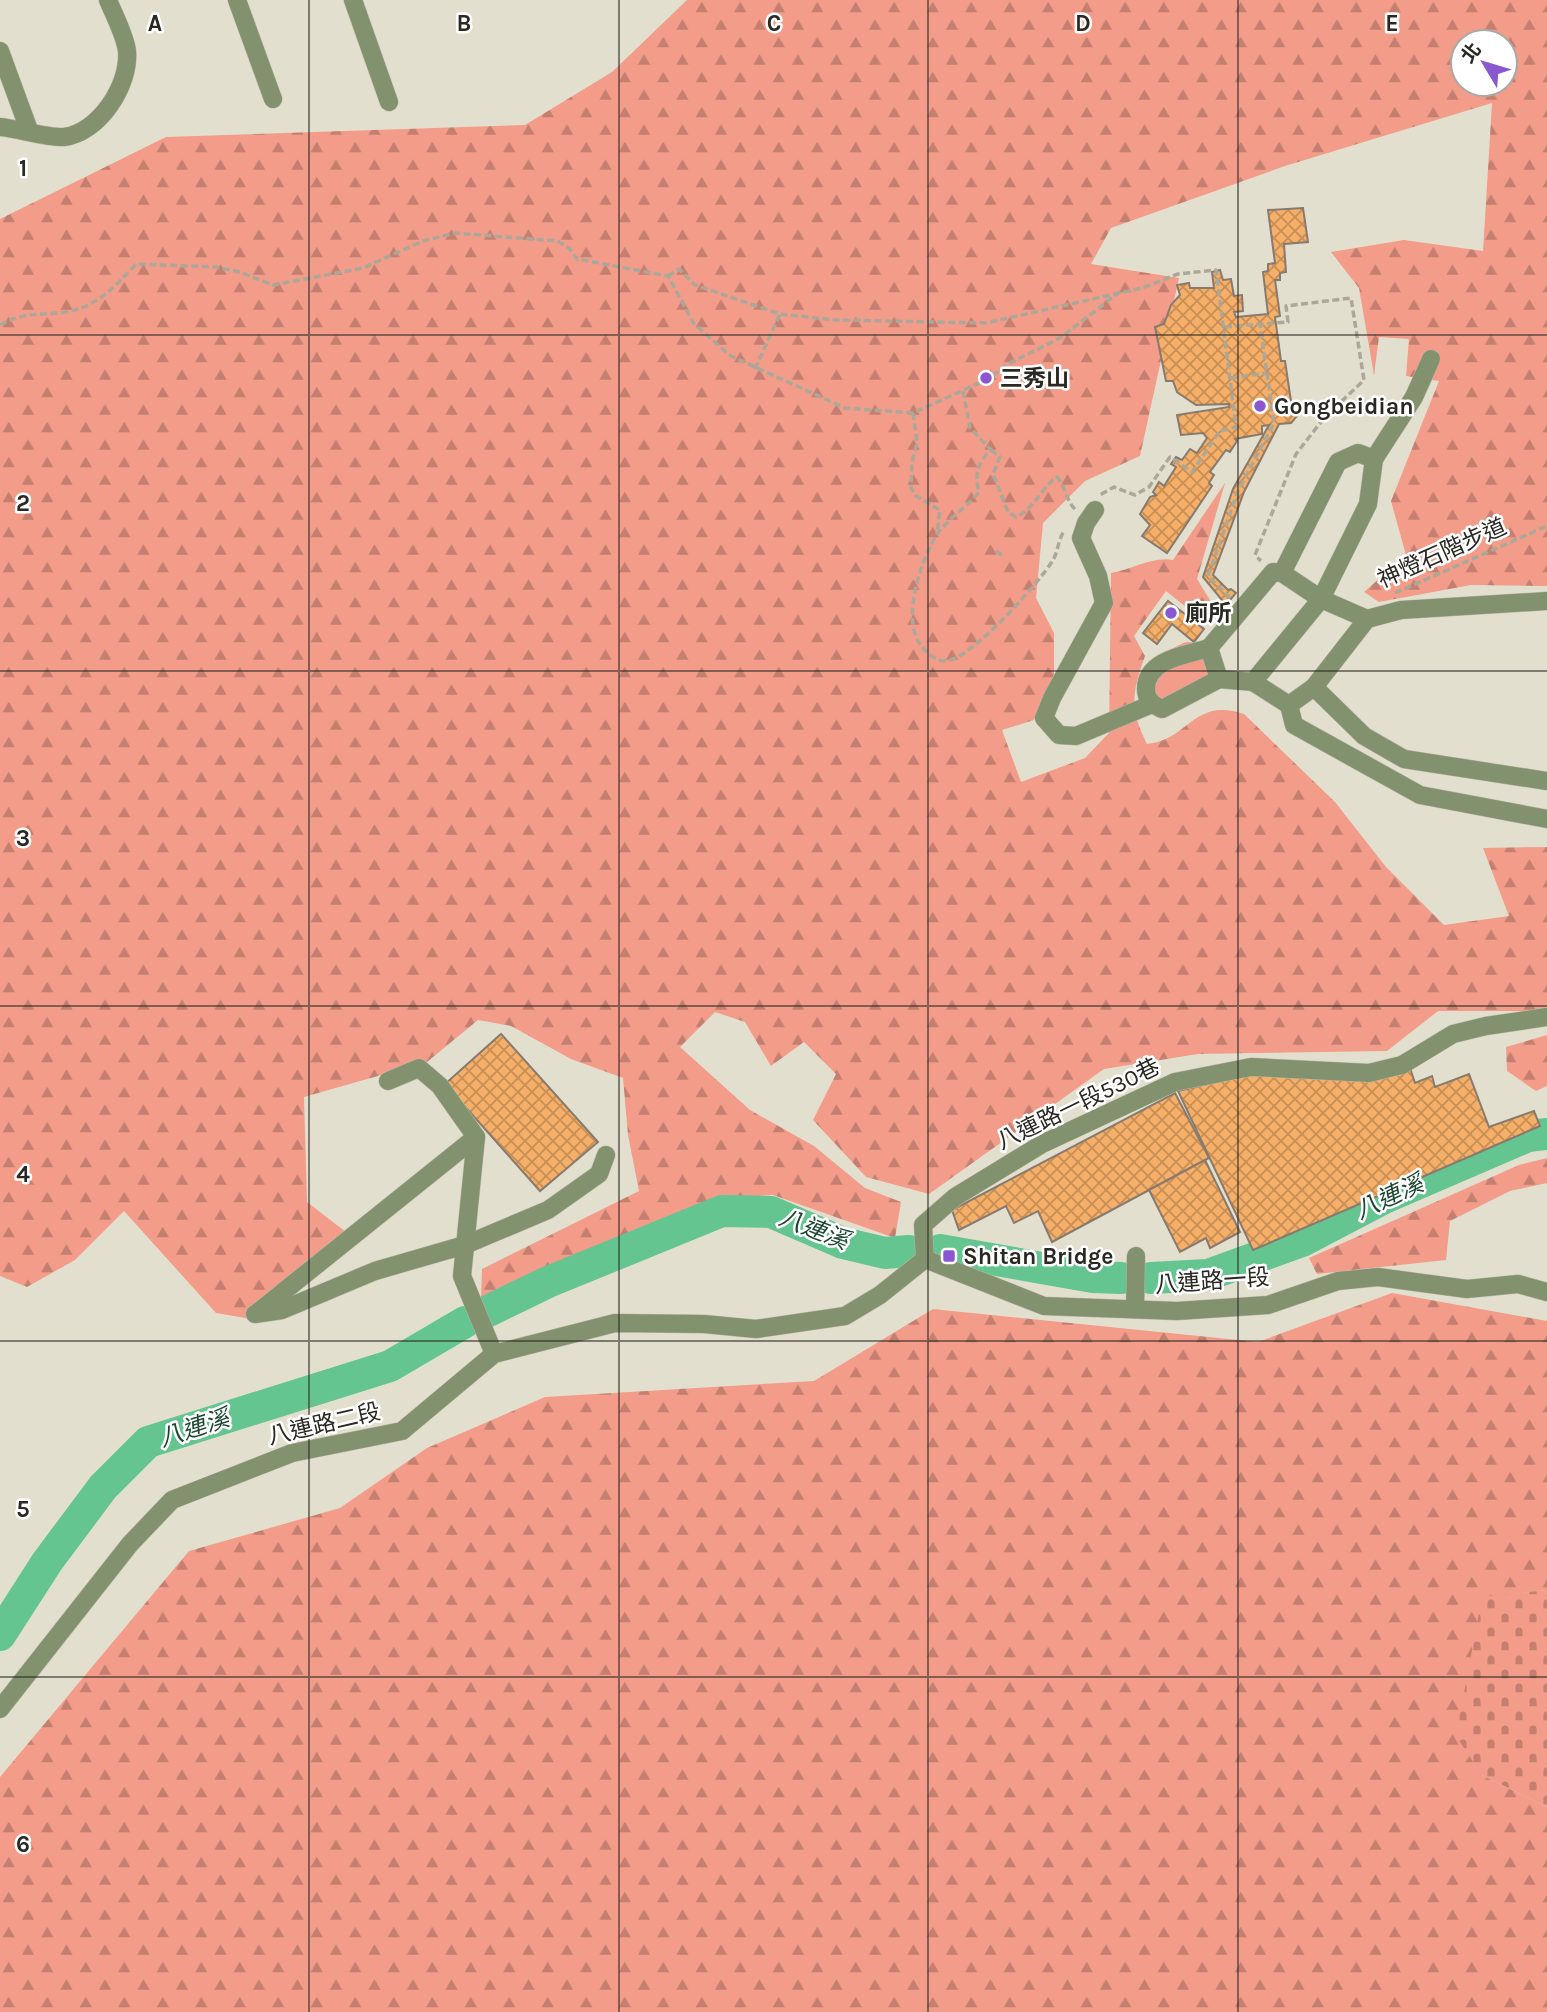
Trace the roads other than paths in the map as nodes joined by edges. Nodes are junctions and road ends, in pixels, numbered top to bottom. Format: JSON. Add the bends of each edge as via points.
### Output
{"nodes":[{"id":1,"x":108,"y":0,"type":"edge"},
{"id":2,"x":237,"y":0,"type":"edge"},
{"id":3,"x":353,"y":0,"type":"edge"},
{"id":4,"x":0,"y":51,"type":"edge"},
{"id":5,"x":273,"y":99,"type":"dead end"},
{"id":6,"x":389,"y":102,"type":"dead end"},
{"id":7,"x":0,"y":127,"type":"edge"},
{"id":8,"x":29,"y":130,"type":"junction"},
{"id":9,"x":1431,"y":359,"type":"dead end"},
{"id":10,"x":1374,"y":458,"type":"junction"},
{"id":11,"x":1096,"y":504,"type":"road end"},
{"id":12,"x":1278,"y":573,"type":"junction"},
{"id":13,"x":1321,"y":599,"type":"junction"},
{"id":14,"x":1547,"y":601,"type":"edge"},
{"id":15,"x":1367,"y":619,"type":"junction"},
{"id":16,"x":1209,"y":648,"type":"junction"},
{"id":17,"x":1219,"y":679,"type":"junction"},
{"id":18,"x":1253,"y":682,"type":"junction"},
{"id":19,"x":1314,"y":687,"type":"junction"},
{"id":20,"x":1152,"y":704,"type":"junction"},
{"id":21,"x":1289,"y":705,"type":"junction"},
{"id":22,"x":1547,"y":781,"type":"edge"},
{"id":23,"x":1547,"y":819,"type":"edge"},
{"id":24,"x":1547,"y":1017,"type":"edge"},
{"id":25,"x":388,"y":1081,"type":"dead end"},
{"id":26,"x":476,"y":1137,"type":"junction"},
{"id":27,"x":606,"y":1155,"type":"dead end"},
{"id":28,"x":465,"y":1245,"type":"junction"},
{"id":29,"x":1136,"y":1256,"type":"dead end"},
{"id":30,"x":925,"y":1259,"type":"junction"},
{"id":31,"x":1547,"y":1292,"type":"edge"},
{"id":32,"x":1135,"y":1309,"type":"junction"},
{"id":33,"x":494,"y":1354,"type":"junction"},
{"id":34,"x":0,"y":1709,"type":"edge"}],
"edges":[{"from":1,"to":8,"type":"street","via":[[127,51],[124,75],[110,102],[82,133],[61,137]]},
{"from":2,"to":5,"type":"street"},
{"from":3,"to":6,"type":"street"},
{"from":4,"to":8,"type":"street"},
{"from":7,"to":8,"type":"street"},
{"from":9,"to":10,"type":"street","via":[[1414,397]]},
{"from":10,"to":12,"type":"street","via":[[1358,453],[1338,462]]},
{"from":10,"to":13,"type":"street","via":[[1368,503]]},
{"from":11,"to":20,"type":"street","via":[[1081,538],[1104,603],[1044,718],[1059,735],[1076,736]]},
{"from":12,"to":13,"type":"street"},
{"from":12,"to":16,"type":"street"},
{"from":13,"to":15,"type":"street"},
{"from":13,"to":18,"type":"street"},
{"from":14,"to":15,"type":"street","via":[[1401,610]]},
{"from":15,"to":19,"type":"street"},
{"from":16,"to":17,"type":"street"},
{"from":16,"to":20,"type":"street","via":[[1156,667],[1146,678],[1146,695]]},
{"from":17,"to":18,"type":"street"},
{"from":17,"to":20,"type":"street","via":[[1162,709]]},
{"from":18,"to":21,"type":"street"},
{"from":19,"to":21,"type":"street"},
{"from":19,"to":22,"type":"street","via":[[1364,736],[1404,759]]},
{"from":21,"to":23,"type":"street","via":[[1294,725],[1420,795]]},
{"from":24,"to":30,"type":"street","name":"八連路一段530巷","via":[[1454,1034],[1402,1065],[1369,1073],[1251,1067],[1175,1082],[1042,1144],[955,1197],[923,1225]]},
{"from":25,"to":26,"type":"street","via":[[419,1068],[440,1086]]},
{"from":26,"to":28,"type":"street"},
{"from":26,"to":28,"type":"street","via":[[255,1314],[282,1310],[375,1271]]},
{"from":27,"to":28,"type":"street","via":[[599,1174],[548,1210]]},
{"from":28,"to":33,"type":"street","via":[[462,1276]]},
{"from":29,"to":32,"type":"street"},
{"from":30,"to":32,"type":"street","name":"八連路一段","via":[[1044,1306]]},
{"from":30,"to":33,"type":"street","name":"八連路二段","via":[[845,1316],[756,1329],[615,1323]]},
{"from":31,"to":32,"type":"street","name":"八連路一段","via":[[1518,1284],[1466,1289],[1378,1277],[1338,1281],[1268,1305]]},
{"from":33,"to":34,"type":"street","name":"八連路二段","via":[[401,1431],[292,1453],[172,1500],[130,1544]]}]}
